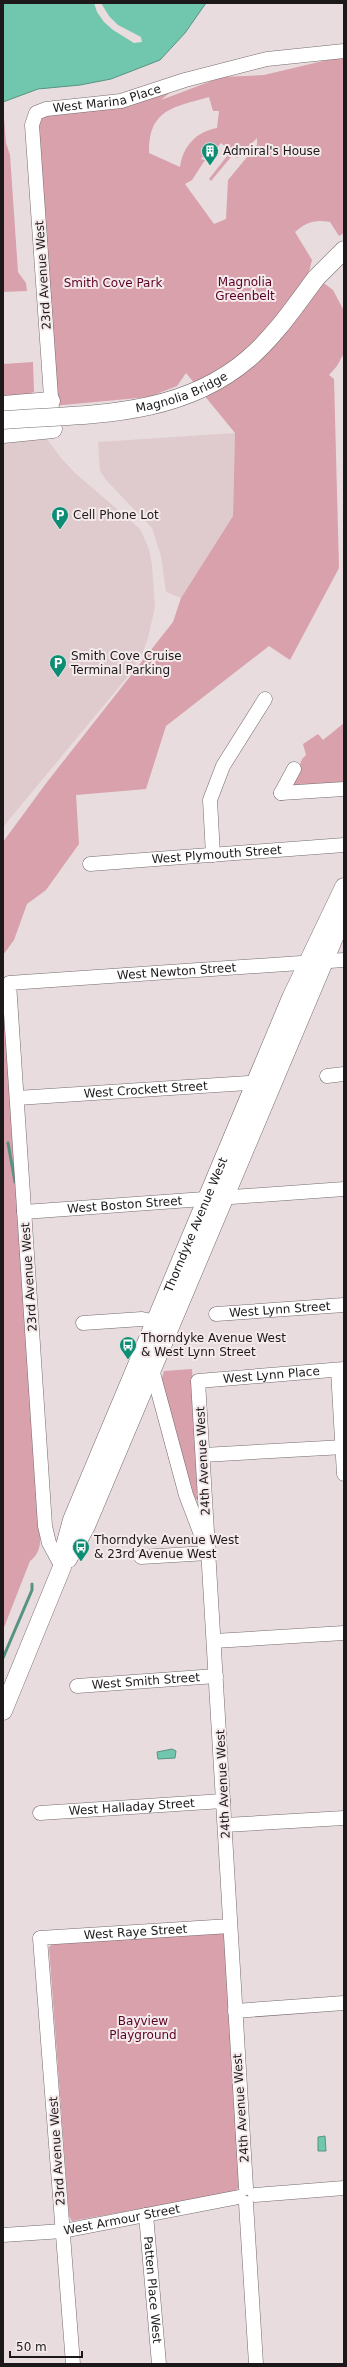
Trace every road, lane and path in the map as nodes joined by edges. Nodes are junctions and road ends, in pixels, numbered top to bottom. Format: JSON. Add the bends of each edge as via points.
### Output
{"nodes":[{"id":1,"x":344,"y":42,"type":"edge"},
{"id":2,"x":344,"y":51,"type":"edge"},
{"id":3,"x":185,"y":80,"type":"junction"},
{"id":4,"x":33,"y":121,"type":"joint"},
{"id":5,"x":344,"y":250,"type":"edge"},
{"id":6,"x":51,"y":401,"type":"junction"},
{"id":7,"x":3,"y":405,"type":"edge"},
{"id":8,"x":3,"y":420,"type":"edge"},
{"id":9,"x":53,"y":429,"type":"joint"},
{"id":10,"x":3,"y":434,"type":"edge"},
{"id":11,"x":265,"y":699,"type":"dead end"},
{"id":12,"x":294,"y":769,"type":"dead end"},
{"id":13,"x":344,"y":789,"type":"edge"},
{"id":14,"x":344,"y":845,"type":"edge"},
{"id":15,"x":213,"y":854,"type":"junction"},
{"id":16,"x":90,"y":864,"type":"dead end"},
{"id":17,"x":344,"y":887,"type":"edge"},
{"id":18,"x":344,"y":914,"type":"edge"},
{"id":19,"x":344,"y":960,"type":"edge"},
{"id":20,"x":324,"y":961,"type":"junction"},
{"id":21,"x":306,"y":963,"type":"junction"},
{"id":22,"x":9,"y":983,"type":"joint"},
{"id":23,"x":344,"y":1074,"type":"edge"},
{"id":24,"x":327,"y":1076,"type":"dead end"},
{"id":25,"x":274,"y":1081,"type":"junction"},
{"id":26,"x":255,"y":1082,"type":"junction"},
{"id":27,"x":17,"y":1098,"type":"junction"},
{"id":28,"x":344,"y":1189,"type":"edge"},
{"id":29,"x":225,"y":1197,"type":"junction"},
{"id":30,"x":206,"y":1199,"type":"junction"},
{"id":31,"x":24,"y":1212,"type":"junction"},
{"id":32,"x":344,"y":1305,"type":"edge"},
{"id":33,"x":216,"y":1314,"type":"dead end"},
{"id":34,"x":83,"y":1324,"type":"dead end"},
{"id":35,"x":163,"y":1324,"type":"junction"},
{"id":36,"x":146,"y":1364,"type":"junction"},
{"id":37,"x":341,"y":1370,"type":"edge"},
{"id":38,"x":198,"y":1381,"type":"joint"},
{"id":39,"x":343,"y":1447,"type":"edge"},
{"id":40,"x":203,"y":1454,"type":"junction"},
{"id":41,"x":344,"y":1474,"type":"edge"},
{"id":42,"x":208,"y":1553,"type":"junction"},
{"id":43,"x":141,"y":1557,"type":"dead end"},
{"id":44,"x":62,"y":1567,"type":"junction"},
{"id":45,"x":344,"y":1633,"type":"edge"},
{"id":46,"x":214,"y":1641,"type":"junction"},
{"id":47,"x":216,"y":1676,"type":"junction"},
{"id":48,"x":77,"y":1686,"type":"dead end"},
{"id":49,"x":3,"y":1711,"type":"edge"},
{"id":50,"x":223,"y":1801,"type":"junction"},
{"id":51,"x":40,"y":1813,"type":"dead end"},
{"id":52,"x":344,"y":1818,"type":"edge"},
{"id":53,"x":225,"y":1825,"type":"junction"},
{"id":54,"x":230,"y":1926,"type":"junction"},
{"id":55,"x":40,"y":1938,"type":"joint"},
{"id":56,"x":344,"y":2003,"type":"edge"},
{"id":57,"x":235,"y":2011,"type":"junction"},
{"id":58,"x":344,"y":2188,"type":"edge"},
{"id":59,"x":246,"y":2196,"type":"junction"},
{"id":60,"x":146,"y":2215,"type":"junction"},
{"id":61,"x":63,"y":2231,"type":"junction"},
{"id":62,"x":3,"y":2236,"type":"edge"},
{"id":63,"x":73,"y":2364,"type":"edge"},
{"id":64,"x":159,"y":2364,"type":"edge"},
{"id":65,"x":256,"y":2364,"type":"edge"}],
"edges":[{"from":1,"to":3,"type":"street","name":"West Marina Place","via":[[245,55]]},
{"from":2,"to":3,"type":"street","name":"West Marina Place","via":[[267,59]]},
{"from":3,"to":4,"type":"street","name":"West Marina Place","via":[[121,101],[40,110]]},
{"from":4,"to":6,"type":"street","name":"23rd Avenue West"},
{"from":5,"to":8,"type":"main road","name":"Magnolia Bridge","bridge":true,"via":[[316,278],[252,356],[222,378],[193,394],[128,411]]},
{"from":6,"to":7,"type":"main road"},
{"from":6,"to":9,"type":"street","name":"23rd Avenue West"},
{"from":9,"to":10,"type":"main road"},
{"from":11,"to":15,"type":"street","via":[[223,766],[210,800]]},
{"from":12,"to":13,"type":"street","via":[[281,793]]},
{"from":14,"to":15,"type":"street","name":"West Plymouth Street"},
{"from":15,"to":16,"type":"street","name":"West Plymouth Street"},
{"from":17,"to":21,"type":"main road","name":"Thorndyke Avenue West"},
{"from":18,"to":20,"type":"main road","name":"Thorndyke Avenue West"},
{"from":19,"to":20,"type":"street","name":"West Newton Street"},
{"from":20,"to":21,"type":"street","name":"West Newton Street"},
{"from":20,"to":25,"type":"main road","name":"Thorndyke Avenue West"},
{"from":21,"to":22,"type":"street","name":"West Newton Street"},
{"from":21,"to":26,"type":"main road","name":"Thorndyke Avenue West"},
{"from":22,"to":27,"type":"street","name":"23rd Avenue West"},
{"from":23,"to":24,"type":"street"},
{"from":25,"to":26,"type":"street","name":"West Crockett Street"},
{"from":25,"to":29,"type":"main road","name":"Thorndyke Avenue West"},
{"from":26,"to":27,"type":"street","name":"West Crockett Street"},
{"from":26,"to":30,"type":"main road","name":"Thorndyke Avenue West"},
{"from":27,"to":31,"type":"street","name":"23rd Avenue West"},
{"from":28,"to":29,"type":"street","name":"West Boston Street"},
{"from":29,"to":30,"type":"street","name":"West Boston Street"},
{"from":29,"to":35,"type":"main road","name":"Thorndyke Avenue West"},
{"from":30,"to":31,"type":"street","name":"West Boston Street"},
{"from":30,"to":35,"type":"main road","name":"Thorndyke Avenue West"},
{"from":31,"to":44,"type":"street","name":"23rd Avenue West","via":[[45,1526],[49,1544]]},
{"from":32,"to":33,"type":"street","name":"West Lynn Street"},
{"from":34,"to":35,"type":"street","via":[[142,1319]]},
{"from":35,"to":36,"type":"main road","name":"Thorndyke Avenue West"},
{"from":36,"to":42,"type":"street","via":[[186,1495]]},
{"from":36,"to":44,"type":"main road","name":"Thorndyke Avenue West","via":[[72,1520]]},
{"from":37,"to":38,"type":"street","name":"West Lynn Place"},
{"from":37,"to":39,"type":"street"},
{"from":38,"to":40,"type":"street","name":"24th Avenue West"},
{"from":39,"to":40,"type":"street"},
{"from":39,"to":41,"type":"street"},
{"from":40,"to":42,"type":"street","name":"24th Avenue West"},
{"from":42,"to":43,"type":"street"},
{"from":42,"to":46,"type":"street","name":"24th Avenue West"},
{"from":44,"to":49,"type":"main road","name":"Thorndyke Avenue West"},
{"from":45,"to":46,"type":"street"},
{"from":46,"to":47,"type":"street","name":"24th Avenue West"},
{"from":47,"to":48,"type":"street","name":"West Smith Street"},
{"from":47,"to":50,"type":"street","name":"24th Avenue West"},
{"from":50,"to":51,"type":"street","name":"West Halladay Street"},
{"from":50,"to":53,"type":"street","name":"24th Avenue West"},
{"from":52,"to":53,"type":"street"},
{"from":53,"to":54,"type":"street","name":"24th Avenue West"},
{"from":54,"to":55,"type":"street","name":"West Raye Street"},
{"from":54,"to":57,"type":"street","name":"24th Avenue West"},
{"from":55,"to":61,"type":"street","name":"23rd Avenue West"},
{"from":56,"to":57,"type":"street"},
{"from":57,"to":59,"type":"street","name":"24th Avenue West"},
{"from":58,"to":59,"type":"street","name":"West Armour Street"},
{"from":59,"to":60,"type":"street","name":"West Armour Street"},
{"from":59,"to":65,"type":"street","name":"24th Avenue West"},
{"from":60,"to":61,"type":"street","name":"West Armour Street"},
{"from":60,"to":64,"type":"street","name":"Patten Place West"},
{"from":61,"to":62,"type":"street","name":"West Armour Street"},
{"from":61,"to":63,"type":"street","name":"23rd Avenue West"}]}
